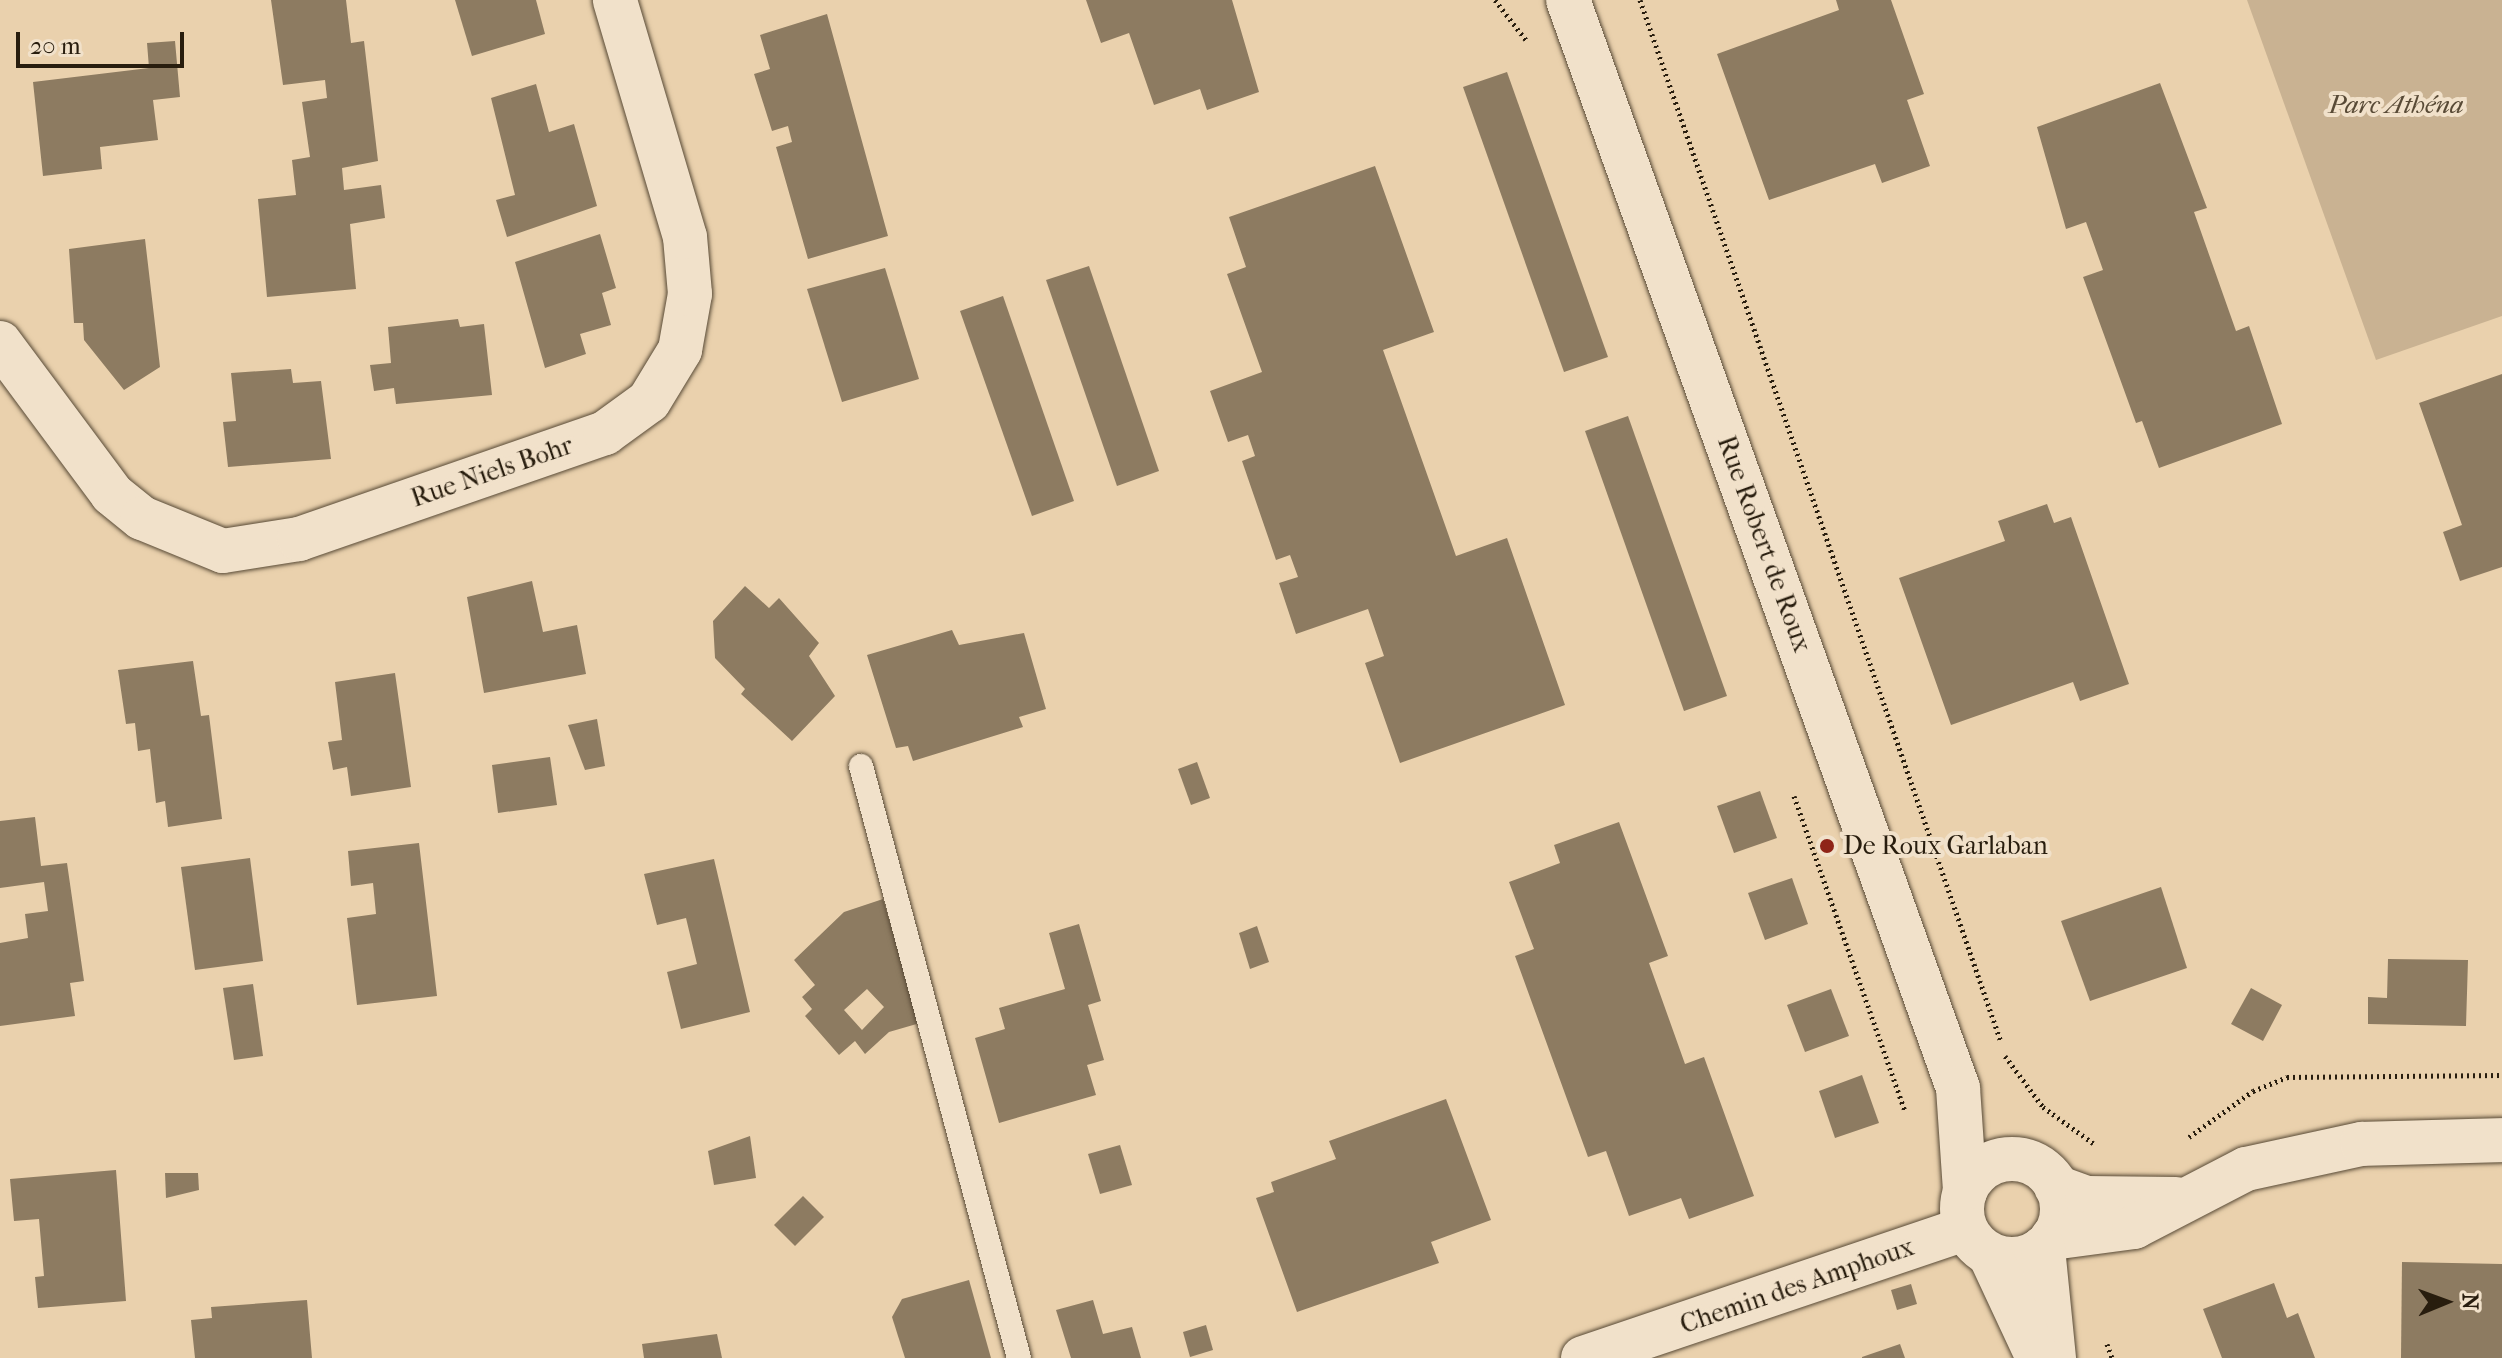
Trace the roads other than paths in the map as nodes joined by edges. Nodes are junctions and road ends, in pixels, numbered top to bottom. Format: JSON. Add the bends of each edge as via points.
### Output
{"nodes":[{"id":1,"x":615,"y":0,"type":"edge"},
{"id":2,"x":1568,"y":0,"type":"edge"},
{"id":3,"x":0,"y":343,"type":"edge"},
{"id":4,"x":861,"y":766,"type":"dead end"},
{"id":5,"x":1958,"y":1088,"type":"junction"},
{"id":6,"x":2502,"y":1140,"type":"edge"},
{"id":7,"x":2011,"y":1159,"type":"junction"},
{"id":8,"x":2056,"y":1187,"type":"junction"},
{"id":9,"x":2183,"y":1199,"type":"junction"},
{"id":10,"x":1973,"y":1225,"type":"junction"},
{"id":11,"x":2048,"y":1243,"type":"junction"},
{"id":12,"x":1019,"y":1358,"type":"edge"},
{"id":13,"x":1583,"y":1358,"type":"edge"},
{"id":14,"x":2038,"y":1358,"type":"edge"},
{"id":15,"x":2054,"y":1358,"type":"edge"}],
"edges":[{"from":1,"to":3,"type":"street","name":"Rue Niels Bohr","via":[[685,237],[690,294],[680,350],[649,401],[605,433],[299,539],[223,551],[142,518],[112,494]]},
{"from":2,"to":5,"type":"street","name":"Rue Robert de Roux"},
{"from":4,"to":12,"type":"lane"},
{"from":5,"to":7,"type":"street","name":"Rue Robert de Roux"},
{"from":5,"to":10,"type":"street","name":"Rue Robert de Roux"},
{"from":6,"to":9,"type":"street","via":[[2362,1144],[2246,1169]]},
{"from":7,"to":8,"type":"street","via":[[2045,1172]]},
{"from":7,"to":10,"type":"street","via":[[1991,1164]]},
{"from":8,"to":9,"type":"street","via":[[2087,1198]]},
{"from":8,"to":11,"type":"street","via":[[2061,1222]]},
{"from":9,"to":11,"type":"street","via":[[2134,1227]]},
{"from":10,"to":11,"type":"street","via":[[2009,1260]]},
{"from":10,"to":13,"type":"street","name":"Chemin des Amphoux"},
{"from":10,"to":14,"type":"street","name":"Rue Robert de Roux"},
{"from":11,"to":15,"type":"street"}]}
